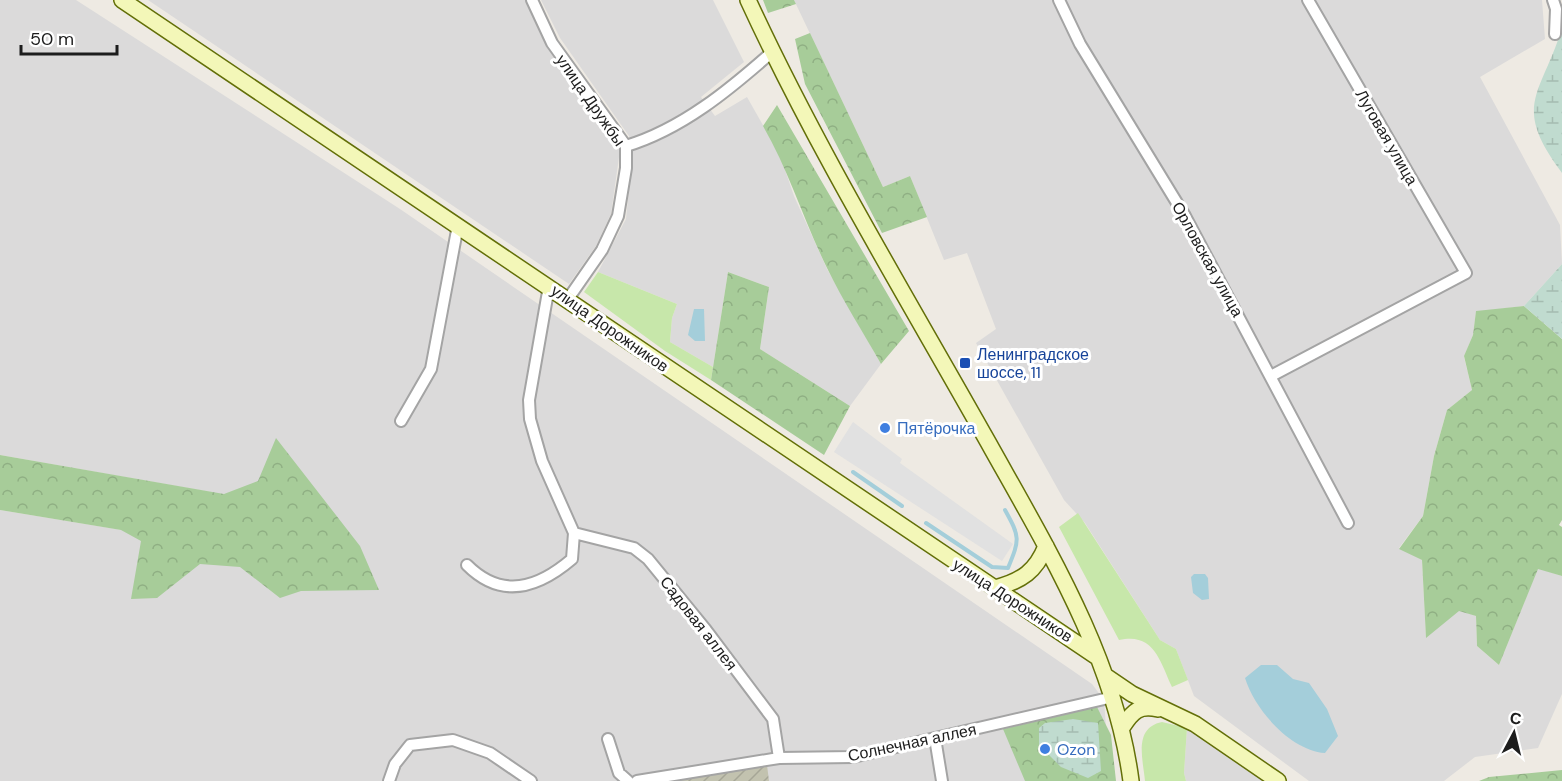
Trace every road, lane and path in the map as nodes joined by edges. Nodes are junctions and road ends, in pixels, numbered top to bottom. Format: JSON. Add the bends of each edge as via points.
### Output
{"nodes":[{"id":1,"x":122,"y":0,"type":"edge"},
{"id":2,"x":532,"y":0,"type":"edge"},
{"id":3,"x":748,"y":0,"type":"edge"},
{"id":4,"x":1059,"y":0,"type":"edge"},
{"id":5,"x":1308,"y":0,"type":"edge"},
{"id":6,"x":1553,"y":0,"type":"edge"},
{"id":7,"x":1555,"y":34,"type":"dead end"},
{"id":8,"x":772,"y":52,"type":"junction"},
{"id":9,"x":626,"y":146,"type":"junction"},
{"id":10,"x":458,"y":225,"type":"junction"},
{"id":11,"x":549,"y":286,"type":"junction"},
{"id":12,"x":568,"y":299,"type":"junction"},
{"id":13,"x":1271,"y":376,"type":"junction"},
{"id":14,"x":401,"y":421,"type":"dead end"},
{"id":15,"x":1348,"y":523,"type":"dead end"},
{"id":16,"x":574,"y":533,"type":"junction"},
{"id":17,"x":1046,"y":546,"type":"junction"},
{"id":18,"x":467,"y":565,"type":"dead end"},
{"id":19,"x":996,"y":588,"type":"junction"},
{"id":20,"x":1097,"y":657,"type":"junction"},
{"id":21,"x":1107,"y":676,"type":"junction"},
{"id":22,"x":1113,"y":697,"type":"junction"},
{"id":23,"x":1162,"y":710,"type":"junction"},
{"id":24,"x":1123,"y":726,"type":"junction"},
{"id":25,"x":935,"y":738,"type":"junction"},
{"id":26,"x":608,"y":739,"type":"dead end"},
{"id":27,"x":779,"y":758,"type":"junction"},
{"id":28,"x":389,"y":781,"type":"edge"},
{"id":29,"x":531,"y":781,"type":"edge"},
{"id":30,"x":628,"y":781,"type":"edge"},
{"id":31,"x":636,"y":781,"type":"edge"},
{"id":32,"x":942,"y":781,"type":"edge"},
{"id":33,"x":1131,"y":781,"type":"edge"},
{"id":34,"x":1278,"y":781,"type":"edge"}],
"edges":[{"from":1,"to":10,"type":"main road","name":"улица Дорожников"},
{"from":2,"to":9,"type":"street","name":"улица Дружбы","via":[[552,43]]},
{"from":3,"to":8,"type":"main road"},
{"from":4,"to":13,"type":"street","name":"Орловская улица","via":[[1080,44],[1185,216]]},
{"from":5,"to":13,"type":"street","name":"Луговая улица","via":[[1466,273]]},
{"from":6,"to":7,"type":"street"},
{"from":8,"to":9,"type":"street","via":[[744,77],[670,128]]},
{"from":8,"to":17,"type":"main road"},
{"from":9,"to":12,"type":"street","name":"улица Дружбы","via":[[618,216],[602,250]]},
{"from":10,"to":11,"type":"main road","name":"улица Дорожников"},
{"from":10,"to":14,"type":"street","via":[[431,369]]},
{"from":11,"to":12,"type":"main road","name":"улица Дорожников"},
{"from":11,"to":16,"type":"street","via":[[529,400],[530,419],[542,461]]},
{"from":12,"to":19,"type":"main road","name":"улица Дорожников"},
{"from":13,"to":15,"type":"street","name":"Орловская улица"},
{"from":16,"to":18,"type":"street","via":[[572,559],[551,577],[526,587],[492,583]]},
{"from":16,"to":27,"type":"street","name":"Садовая аллея","via":[[634,548],[648,560],[773,719]]},
{"from":17,"to":19,"type":"main road","via":[[1029,574],[1016,583]]},
{"from":17,"to":20,"type":"main road"},
{"from":19,"to":20,"type":"main road","name":"улица Дорожников"},
{"from":20,"to":21,"type":"main road"},
{"from":21,"to":22,"type":"main road"},
{"from":21,"to":23,"type":"main road"},
{"from":22,"to":24,"type":"main road"},
{"from":22,"to":25,"type":"street","name":"Солнечная аллея"},
{"from":23,"to":24,"type":"main road","via":[[1145,706],[1133,711]]},
{"from":23,"to":34,"type":"main road","via":[[1195,724]]},
{"from":24,"to":33,"type":"main road"},
{"from":25,"to":27,"type":"street","name":"Солнечная аллея","via":[[853,757]]},
{"from":25,"to":32,"type":"street"},
{"from":26,"to":30,"type":"street","via":[[619,773]]},
{"from":27,"to":31,"type":"street","name":"Солнечная аллея"},
{"from":28,"to":29,"type":"street","via":[[395,764],[410,745],[453,740],[490,753]]}]}
